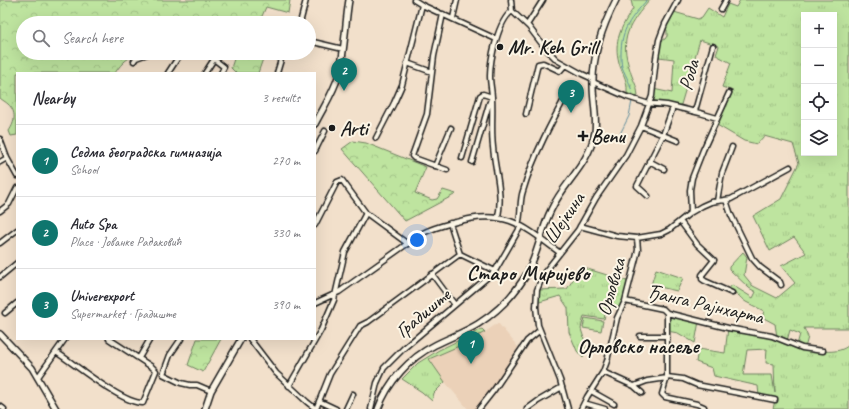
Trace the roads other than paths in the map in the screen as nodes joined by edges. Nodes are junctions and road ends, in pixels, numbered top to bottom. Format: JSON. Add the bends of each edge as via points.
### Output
{"nodes":[{"id":1,"x":306,"y":0,"type":"edge"},
{"id":2,"x":349,"y":0,"type":"edge"},
{"id":3,"x":414,"y":0,"type":"edge"},
{"id":4,"x":457,"y":0,"type":"edge"},
{"id":5,"x":511,"y":0,"type":"edge"},
{"id":6,"x":543,"y":0,"type":"edge"},
{"id":7,"x":616,"y":0,"type":"edge"},
{"id":8,"x":678,"y":0,"type":"edge"},
{"id":9,"x":726,"y":0,"type":"edge"},
{"id":10,"x":422,"y":5,"type":"junction"},
{"id":11,"x":721,"y":9,"type":"dead end"},
{"id":12,"x":512,"y":11,"type":"junction"},
{"id":13,"x":443,"y":14,"type":"junction"},
{"id":14,"x":302,"y":16,"type":"edge"},
{"id":15,"x":453,"y":18,"type":"junction"},
{"id":16,"x":527,"y":25,"type":"junction"},
{"id":17,"x":496,"y":39,"type":"junction"},
{"id":18,"x":316,"y":43,"type":"edge"},
{"id":19,"x":713,"y":46,"type":"dead end"},
{"id":20,"x":343,"y":49,"type":"junction"},
{"id":21,"x":176,"y":60,"type":"edge"},
{"id":22,"x":215,"y":60,"type":"joint"},
{"id":23,"x":281,"y":60,"type":"edge"},
{"id":24,"x":407,"y":64,"type":"junction"},
{"id":25,"x":565,"y":65,"type":"junction"},
{"id":26,"x":222,"y":71,"type":"edge"},
{"id":27,"x":169,"y":72,"type":"edge"},
{"id":28,"x":206,"y":72,"type":"edge"},
{"id":29,"x":276,"y":72,"type":"edge"},
{"id":30,"x":432,"y":72,"type":"junction"},
{"id":31,"x":593,"y":80,"type":"junction"},
{"id":32,"x":571,"y":86,"type":"dead end"},
{"id":33,"x":729,"y":92,"type":"dead end"},
{"id":34,"x":492,"y":97,"type":"junction"},
{"id":35,"x":650,"y":103,"type":"junction"},
{"id":36,"x":672,"y":110,"type":"dead end"},
{"id":37,"x":695,"y":112,"type":"junction"},
{"id":38,"x":526,"y":114,"type":"dead end"},
{"id":39,"x":717,"y":118,"type":"junction"},
{"id":40,"x":316,"y":122,"type":"edge"},
{"id":41,"x":641,"y":126,"type":"junction"},
{"id":42,"x":451,"y":128,"type":"dead end"},
{"id":43,"x":325,"y":130,"type":"dead end"},
{"id":44,"x":663,"y":135,"type":"junction"},
{"id":45,"x":376,"y":138,"type":"dead end"},
{"id":46,"x":0,"y":139,"type":"edge"},
{"id":47,"x":678,"y":141,"type":"dead end"},
{"id":48,"x":732,"y":147,"type":"dead end"},
{"id":49,"x":316,"y":149,"type":"edge"},
{"id":50,"x":7,"y":158,"type":"junction"},
{"id":51,"x":462,"y":158,"type":"dead end"},
{"id":52,"x":650,"y":161,"type":"junction"},
{"id":53,"x":0,"y":162,"type":"edge"},
{"id":54,"x":472,"y":162,"type":"dead end"},
{"id":55,"x":435,"y":166,"type":"junction"},
{"id":56,"x":790,"y":168,"type":"dead end"},
{"id":57,"x":664,"y":169,"type":"dead end"},
{"id":58,"x":447,"y":170,"type":"dead end"},
{"id":59,"x":16,"y":174,"type":"edge"},
{"id":60,"x":16,"y":190,"type":"edge"},
{"id":61,"x":648,"y":196,"type":"dead end"},
{"id":62,"x":726,"y":200,"type":"junction"},
{"id":63,"x":717,"y":201,"type":"junction"},
{"id":64,"x":0,"y":211,"type":"edge"},
{"id":65,"x":691,"y":212,"type":"junction"},
{"id":66,"x":366,"y":213,"type":"junction"},
{"id":67,"x":498,"y":217,"type":"junction"},
{"id":68,"x":680,"y":221,"type":"junction"},
{"id":69,"x":316,"y":223,"type":"edge"},
{"id":70,"x":450,"y":223,"type":"junction"},
{"id":71,"x":520,"y":226,"type":"junction"},
{"id":72,"x":580,"y":226,"type":"junction"},
{"id":73,"x":16,"y":231,"type":"edge"},
{"id":74,"x":636,"y":238,"type":"junction"},
{"id":75,"x":541,"y":239,"type":"junction"},
{"id":76,"x":0,"y":243,"type":"edge"},
{"id":77,"x":408,"y":244,"type":"junction"},
{"id":78,"x":560,"y":253,"type":"junction"},
{"id":79,"x":460,"y":254,"type":"junction"},
{"id":80,"x":16,"y":265,"type":"edge"},
{"id":81,"x":495,"y":271,"type":"junction"},
{"id":82,"x":432,"y":274,"type":"junction"},
{"id":83,"x":0,"y":277,"type":"edge"},
{"id":84,"x":781,"y":285,"type":"dead end"},
{"id":85,"x":732,"y":293,"type":"dead end"},
{"id":86,"x":335,"y":295,"type":"junction"},
{"id":87,"x":625,"y":301,"type":"junction"},
{"id":88,"x":316,"y":303,"type":"edge"},
{"id":89,"x":16,"y":304,"type":"edge"},
{"id":90,"x":456,"y":305,"type":"junction"},
{"id":91,"x":5,"y":313,"type":"dead end"},
{"id":92,"x":667,"y":313,"type":"junction"},
{"id":93,"x":540,"y":330,"type":"junction"},
{"id":94,"x":0,"y":334,"type":"edge"},
{"id":95,"x":640,"y":336,"type":"dead end"},
{"id":96,"x":667,"y":336,"type":"junction"},
{"id":97,"x":316,"y":339,"type":"edge"},
{"id":98,"x":64,"y":340,"type":"edge"},
{"id":99,"x":111,"y":340,"type":"edge"},
{"id":100,"x":149,"y":340,"type":"edge"},
{"id":101,"x":180,"y":340,"type":"edge"},
{"id":102,"x":240,"y":340,"type":"edge"},
{"id":103,"x":251,"y":340,"type":"edge"},
{"id":104,"x":315,"y":340,"type":"edge"},
{"id":105,"x":823,"y":351,"type":"dead end"},
{"id":106,"x":56,"y":352,"type":"junction"},
{"id":107,"x":139,"y":358,"type":"junction"},
{"id":108,"x":603,"y":372,"type":"junction"},
{"id":109,"x":38,"y":377,"type":"junction"},
{"id":110,"x":667,"y":377,"type":"junction"},
{"id":111,"x":289,"y":386,"type":"junction"},
{"id":112,"x":634,"y":386,"type":"junction"},
{"id":113,"x":562,"y":387,"type":"junction"},
{"id":114,"x":211,"y":391,"type":"junction"},
{"id":115,"x":591,"y":391,"type":"junction"},
{"id":116,"x":642,"y":393,"type":"dead end"},
{"id":117,"x":353,"y":394,"type":"dead end"},
{"id":118,"x":775,"y":400,"type":"dead end"},
{"id":119,"x":319,"y":401,"type":"junction"},
{"id":120,"x":584,"y":403,"type":"junction"},
{"id":121,"x":614,"y":404,"type":"dead end"},
{"id":122,"x":0,"y":406,"type":"edge"},
{"id":123,"x":704,"y":407,"type":"dead end"},
{"id":124,"x":4,"y":409,"type":"edge"},
{"id":125,"x":56,"y":409,"type":"edge"},
{"id":126,"x":205,"y":409,"type":"edge"},
{"id":127,"x":316,"y":409,"type":"edge"},
{"id":128,"x":336,"y":409,"type":"edge"},
{"id":129,"x":346,"y":409,"type":"edge"},
{"id":130,"x":371,"y":409,"type":"edge"},
{"id":131,"x":378,"y":409,"type":"edge"},
{"id":132,"x":479,"y":409,"type":"edge"},
{"id":133,"x":527,"y":409,"type":"edge"},
{"id":134,"x":568,"y":409,"type":"edge"},
{"id":135,"x":581,"y":409,"type":"edge"},
{"id":136,"x":605,"y":409,"type":"edge"}],
"edges":[{"from":1,"to":14,"type":"street"},
{"from":2,"to":20,"type":"main road"},
{"from":3,"to":10,"type":"street"},
{"from":4,"to":15,"type":"street"},
{"from":5,"to":12,"type":"street"},
{"from":6,"to":16,"type":"street"},
{"from":7,"to":31,"type":"main road","via":[[601,34]]},
{"from":8,"to":35,"type":"street","name":"Шејкина","via":[[659,40]]},
{"from":9,"to":11,"type":"street"},
{"from":10,"to":13,"type":"street"},
{"from":10,"to":24,"type":"street"},
{"from":12,"to":16,"type":"street"},
{"from":12,"to":17,"type":"street","via":[[500,26]]},
{"from":13,"to":15,"type":"street"},
{"from":13,"to":30,"type":"street"},
{"from":15,"to":17,"type":"street"},
{"from":16,"to":25,"type":"street","via":[[549,52]]},
{"from":17,"to":34,"type":"street","via":[[490,73]]},
{"from":18,"to":20,"type":"street"},
{"from":19,"to":37,"type":"street","name":"Рода"},
{"from":20,"to":40,"type":"main road","via":[[335,83]]},
{"from":21,"to":27,"type":"street"},
{"from":22,"to":26,"type":"street","via":[[224,66]]},
{"from":22,"to":28,"type":"street"},
{"from":23,"to":29,"type":"street"},
{"from":24,"to":30,"type":"street"},
{"from":24,"to":45,"type":"street","via":[[399,93]]},
{"from":25,"to":31,"type":"street"},
{"from":25,"to":38,"type":"street","via":[[560,71],[543,63],[537,65]]},
{"from":30,"to":55,"type":"street","via":[[427,114],[412,156]]},
{"from":31,"to":35,"type":"street","via":[[629,98]]},
{"from":31,"to":75,"type":"main road","via":[[595,128],[591,147],[580,168],[554,203]]},
{"from":32,"to":71,"type":"street","name":"Градиште","via":[[529,172],[522,193]]},
{"from":33,"to":39,"type":"street"},
{"from":34,"to":51,"type":"street","via":[[483,94],[480,96]]},
{"from":34,"to":54,"type":"street"},
{"from":34,"to":67,"type":"street","via":[[492,145],[500,190]]},
{"from":35,"to":37,"type":"street"},
{"from":35,"to":41,"type":"street","name":"Шејкина"},
{"from":36,"to":44,"type":"street"},
{"from":37,"to":39,"type":"street"},
{"from":39,"to":65,"type":"street","via":[[692,178]]},
{"from":41,"to":44,"type":"street"},
{"from":41,"to":72,"type":"street","name":"Шејкина"},
{"from":42,"to":55,"type":"street"},
{"from":43,"to":49,"type":"street"},
{"from":44,"to":47,"type":"street"},
{"from":44,"to":52,"type":"street"},
{"from":46,"to":50,"type":"street"},
{"from":48,"to":63,"type":"street","via":[[722,173]]},
{"from":50,"to":53,"type":"street"},
{"from":50,"to":59,"type":"street"},
{"from":52,"to":57,"type":"street"},
{"from":52,"to":61,"type":"street","via":[[637,186]]},
{"from":55,"to":58,"type":"street"},
{"from":56,"to":62,"type":"street"},
{"from":60,"to":64,"type":"street","via":[[9,204]]},
{"from":62,"to":63,"type":"street"},
{"from":62,"to":84,"type":"street","via":[[752,258]]},
{"from":63,"to":65,"type":"street"},
{"from":65,"to":68,"type":"street"},
{"from":66,"to":69,"type":"street","via":[[340,180]]},
{"from":66,"to":77,"type":"street"},
{"from":66,"to":86,"type":"street","via":[[345,252]]},
{"from":67,"to":70,"type":"street","via":[[482,216]]},
{"from":67,"to":71,"type":"street"},
{"from":68,"to":74,"type":"street","via":[[663,233]]},
{"from":68,"to":85,"type":"street","via":[[697,244],[714,260],[702,275],[702,279]]},
{"from":70,"to":77,"type":"street","via":[[424,233]]},
{"from":70,"to":79,"type":"street"},
{"from":71,"to":75,"type":"street"},
{"from":71,"to":81,"type":"street","name":"Градиште"},
{"from":72,"to":74,"type":"street"},
{"from":72,"to":78,"type":"street","name":"Шејкина"},
{"from":73,"to":76,"type":"street"},
{"from":74,"to":87,"type":"street","name":"Орловска","via":[[638,250]]},
{"from":75,"to":78,"type":"street"},
{"from":75,"to":131,"type":"main road","via":[[525,276],[506,301],[478,324],[428,349],[414,359],[392,382]]},
{"from":77,"to":86,"type":"street"},
{"from":78,"to":93,"type":"street","name":"Шејкина","via":[[544,273],[537,290],[536,307]]},
{"from":79,"to":81,"type":"street"},
{"from":79,"to":82,"type":"street"},
{"from":80,"to":83,"type":"street"},
{"from":81,"to":90,"type":"street","name":"Градиште"},
{"from":82,"to":90,"type":"street"},
{"from":82,"to":119,"type":"street","via":[[359,327],[333,369]]},
{"from":86,"to":88,"type":"street"},
{"from":86,"to":97,"type":"street"},
{"from":87,"to":92,"type":"street","name":"Ђанга Рајнхарта","via":[[663,309]]},
{"from":87,"to":108,"type":"street","name":"Орловска","via":[[618,314]]},
{"from":89,"to":91,"type":"street"},
{"from":90,"to":130,"type":"street","name":"Градиште","via":[[384,368]]},
{"from":92,"to":96,"type":"street"},
{"from":92,"to":105,"type":"street","name":"Ђанга Рајнхарта","via":[[760,333],[805,349]]},
{"from":93,"to":113,"type":"street","name":"Шејкина"},
{"from":93,"to":132,"type":"street","via":[[527,341]]},
{"from":94,"to":109,"type":"main road"},
{"from":95,"to":96,"type":"street"},
{"from":96,"to":110,"type":"street"},
{"from":98,"to":106,"type":"street"},
{"from":99,"to":107,"type":"street"},
{"from":100,"to":107,"type":"street"},
{"from":101,"to":114,"type":"street","via":[[170,355],[163,374],[181,383],[197,385]]},
{"from":102,"to":114,"type":"main road"},
{"from":103,"to":111,"type":"street"},
{"from":104,"to":111,"type":"street"},
{"from":106,"to":107,"type":"street","via":[[113,391],[141,403],[144,402],[156,370]]},
{"from":106,"to":109,"type":"street"},
{"from":108,"to":112,"type":"street"},
{"from":108,"to":115,"type":"street","name":"Орловска"},
{"from":109,"to":125,"type":"main road"},
{"from":110,"to":112,"type":"street"},
{"from":110,"to":118,"type":"street"},
{"from":110,"to":123,"type":"street","via":[[662,393],[664,396]]},
{"from":111,"to":127,"type":"street"},
{"from":112,"to":116,"type":"street"},
{"from":113,"to":133,"type":"street"},
{"from":113,"to":134,"type":"street","name":"Шејкина"},
{"from":114,"to":126,"type":"main road"},
{"from":115,"to":120,"type":"street","name":"Орловска"},
{"from":115,"to":121,"type":"street"},
{"from":117,"to":129,"type":"street"},
{"from":119,"to":127,"type":"street"},
{"from":119,"to":128,"type":"street"},
{"from":120,"to":135,"type":"street","name":"Орловска"},
{"from":120,"to":136,"type":"street"},
{"from":122,"to":124,"type":"street"}]}
